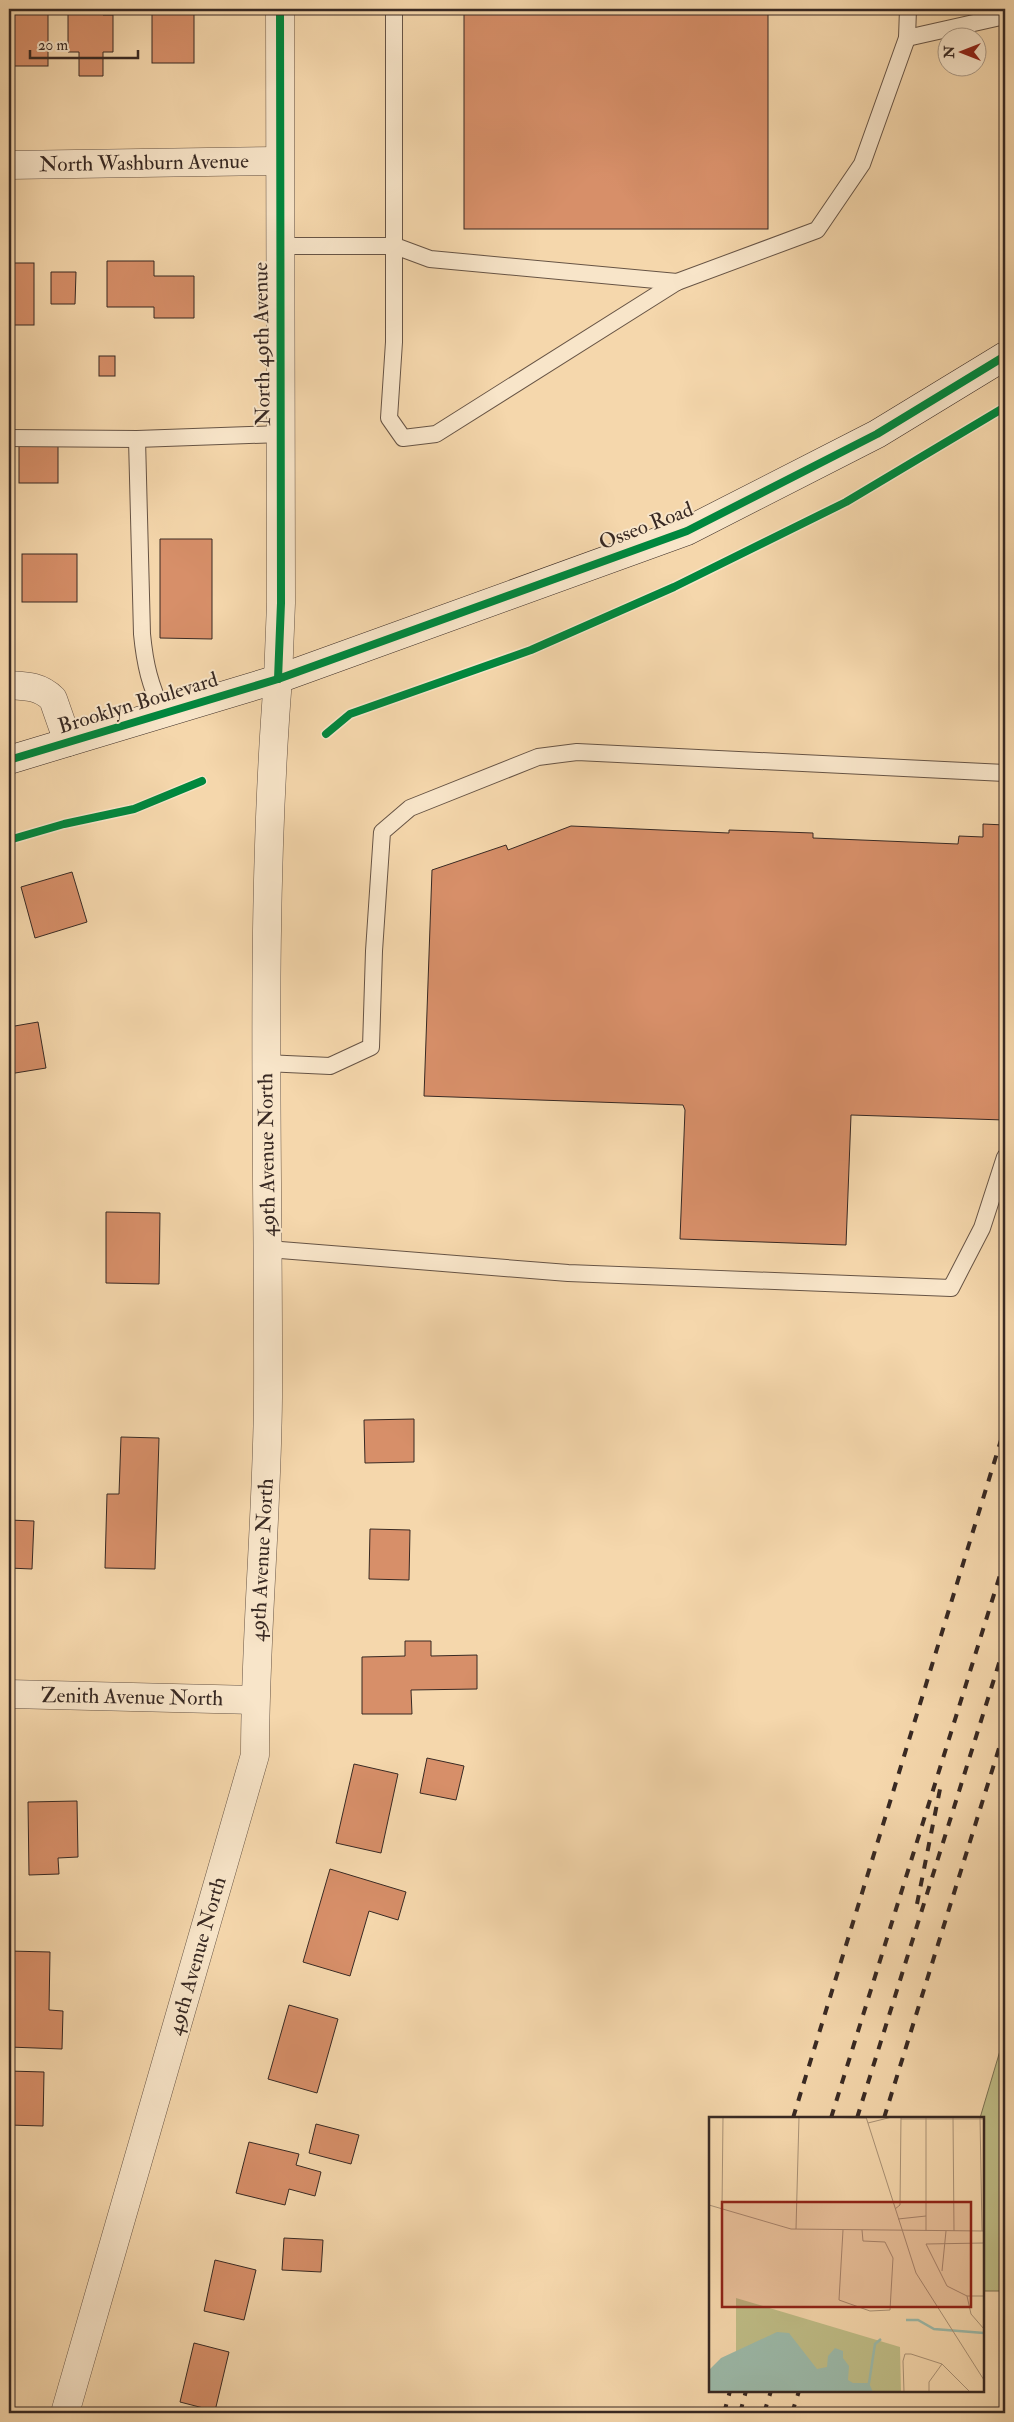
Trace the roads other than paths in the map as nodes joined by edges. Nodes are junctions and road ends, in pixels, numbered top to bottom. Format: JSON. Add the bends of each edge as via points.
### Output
{"nodes":[{"id":1,"x":280,"y":9,"type":"edge"},
{"id":2,"x":394,"y":9,"type":"edge"},
{"id":3,"x":908,"y":9,"type":"edge"},
{"id":4,"x":1005,"y":16,"type":"edge"},
{"id":5,"x":907,"y":38,"type":"junction"},
{"id":6,"x":279,"y":161,"type":"junction"},
{"id":7,"x":9,"y":165,"type":"edge"},
{"id":8,"x":279,"y":246,"type":"junction"},
{"id":9,"x":395,"y":246,"type":"junction"},
{"id":10,"x":677,"y":282,"type":"junction"},
{"id":11,"x":1005,"y":356,"type":"edge"},
{"id":12,"x":281,"y":434,"type":"junction"},
{"id":13,"x":9,"y":438,"type":"edge"},
{"id":14,"x":137,"y":439,"type":"junction"},
{"id":15,"x":278,"y":679,"type":"junction"},
{"id":16,"x":9,"y":685,"type":"edge"},
{"id":17,"x":164,"y":714,"type":"junction"},
{"id":18,"x":68,"y":742,"type":"junction"},
{"id":19,"x":9,"y":760,"type":"edge"},
{"id":20,"x":1005,"y":772,"type":"edge"},
{"id":21,"x":265,"y":1063,"type":"junction"},
{"id":22,"x":1005,"y":1157,"type":"edge"},
{"id":23,"x":268,"y":1249,"type":"junction"},
{"id":24,"x":9,"y":1694,"type":"edge"},
{"id":25,"x":255,"y":1700,"type":"junction"},
{"id":26,"x":65,"y":2413,"type":"edge"}],
"edges":[{"from":1,"to":6,"type":"street","name":"North 49th Avenue"},
{"from":2,"to":9,"type":"lane"},
{"from":3,"to":5,"type":"lane"},
{"from":4,"to":5,"type":"lane"},
{"from":5,"to":10,"type":"lane","via":[[862,164],[817,230]]},
{"from":6,"to":7,"type":"street","name":"North Washburn Avenue"},
{"from":6,"to":8,"type":"street","name":"North 49th Avenue"},
{"from":8,"to":9,"type":"lane"},
{"from":8,"to":12,"type":"street","name":"North 49th Avenue"},
{"from":9,"to":10,"type":"lane","via":[[430,259]]},
{"from":9,"to":10,"type":"lane","via":[[389,418],[403,438],[436,434]]},
{"from":11,"to":15,"type":"street","name":"Osseo Road","via":[[877,434],[688,532]]},
{"from":12,"to":14,"type":"lane"},
{"from":12,"to":15,"type":"street","name":"North 49th Avenue"},
{"from":13,"to":14,"type":"lane"},
{"from":14,"to":17,"type":"lane","via":[[145,666]]},
{"from":15,"to":17,"type":"street","name":"Brooklyn Boulevard"},
{"from":15,"to":21,"type":"street","name":"49th Avenue North","via":[[272,755]]},
{"from":16,"to":18,"type":"street","via":[[30,686],[48,694],[53,699]]},
{"from":17,"to":18,"type":"street","name":"Brooklyn Boulevard"},
{"from":18,"to":19,"type":"street","name":"Brooklyn Boulevard"},
{"from":20,"to":21,"type":"lane","via":[[577,752],[538,757],[410,808],[382,832],[371,1046],[330,1066]]},
{"from":21,"to":23,"type":"street","name":"49th Avenue North"},
{"from":22,"to":23,"type":"lane","via":[[982,1228],[951,1288],[568,1273]]},
{"from":23,"to":25,"type":"street","name":"49th Avenue North","via":[[268,1446]]},
{"from":24,"to":25,"type":"street","name":"Zenith Avenue North"},
{"from":25,"to":26,"type":"street","name":"49th Avenue North","via":[[255,1754]]}]}
